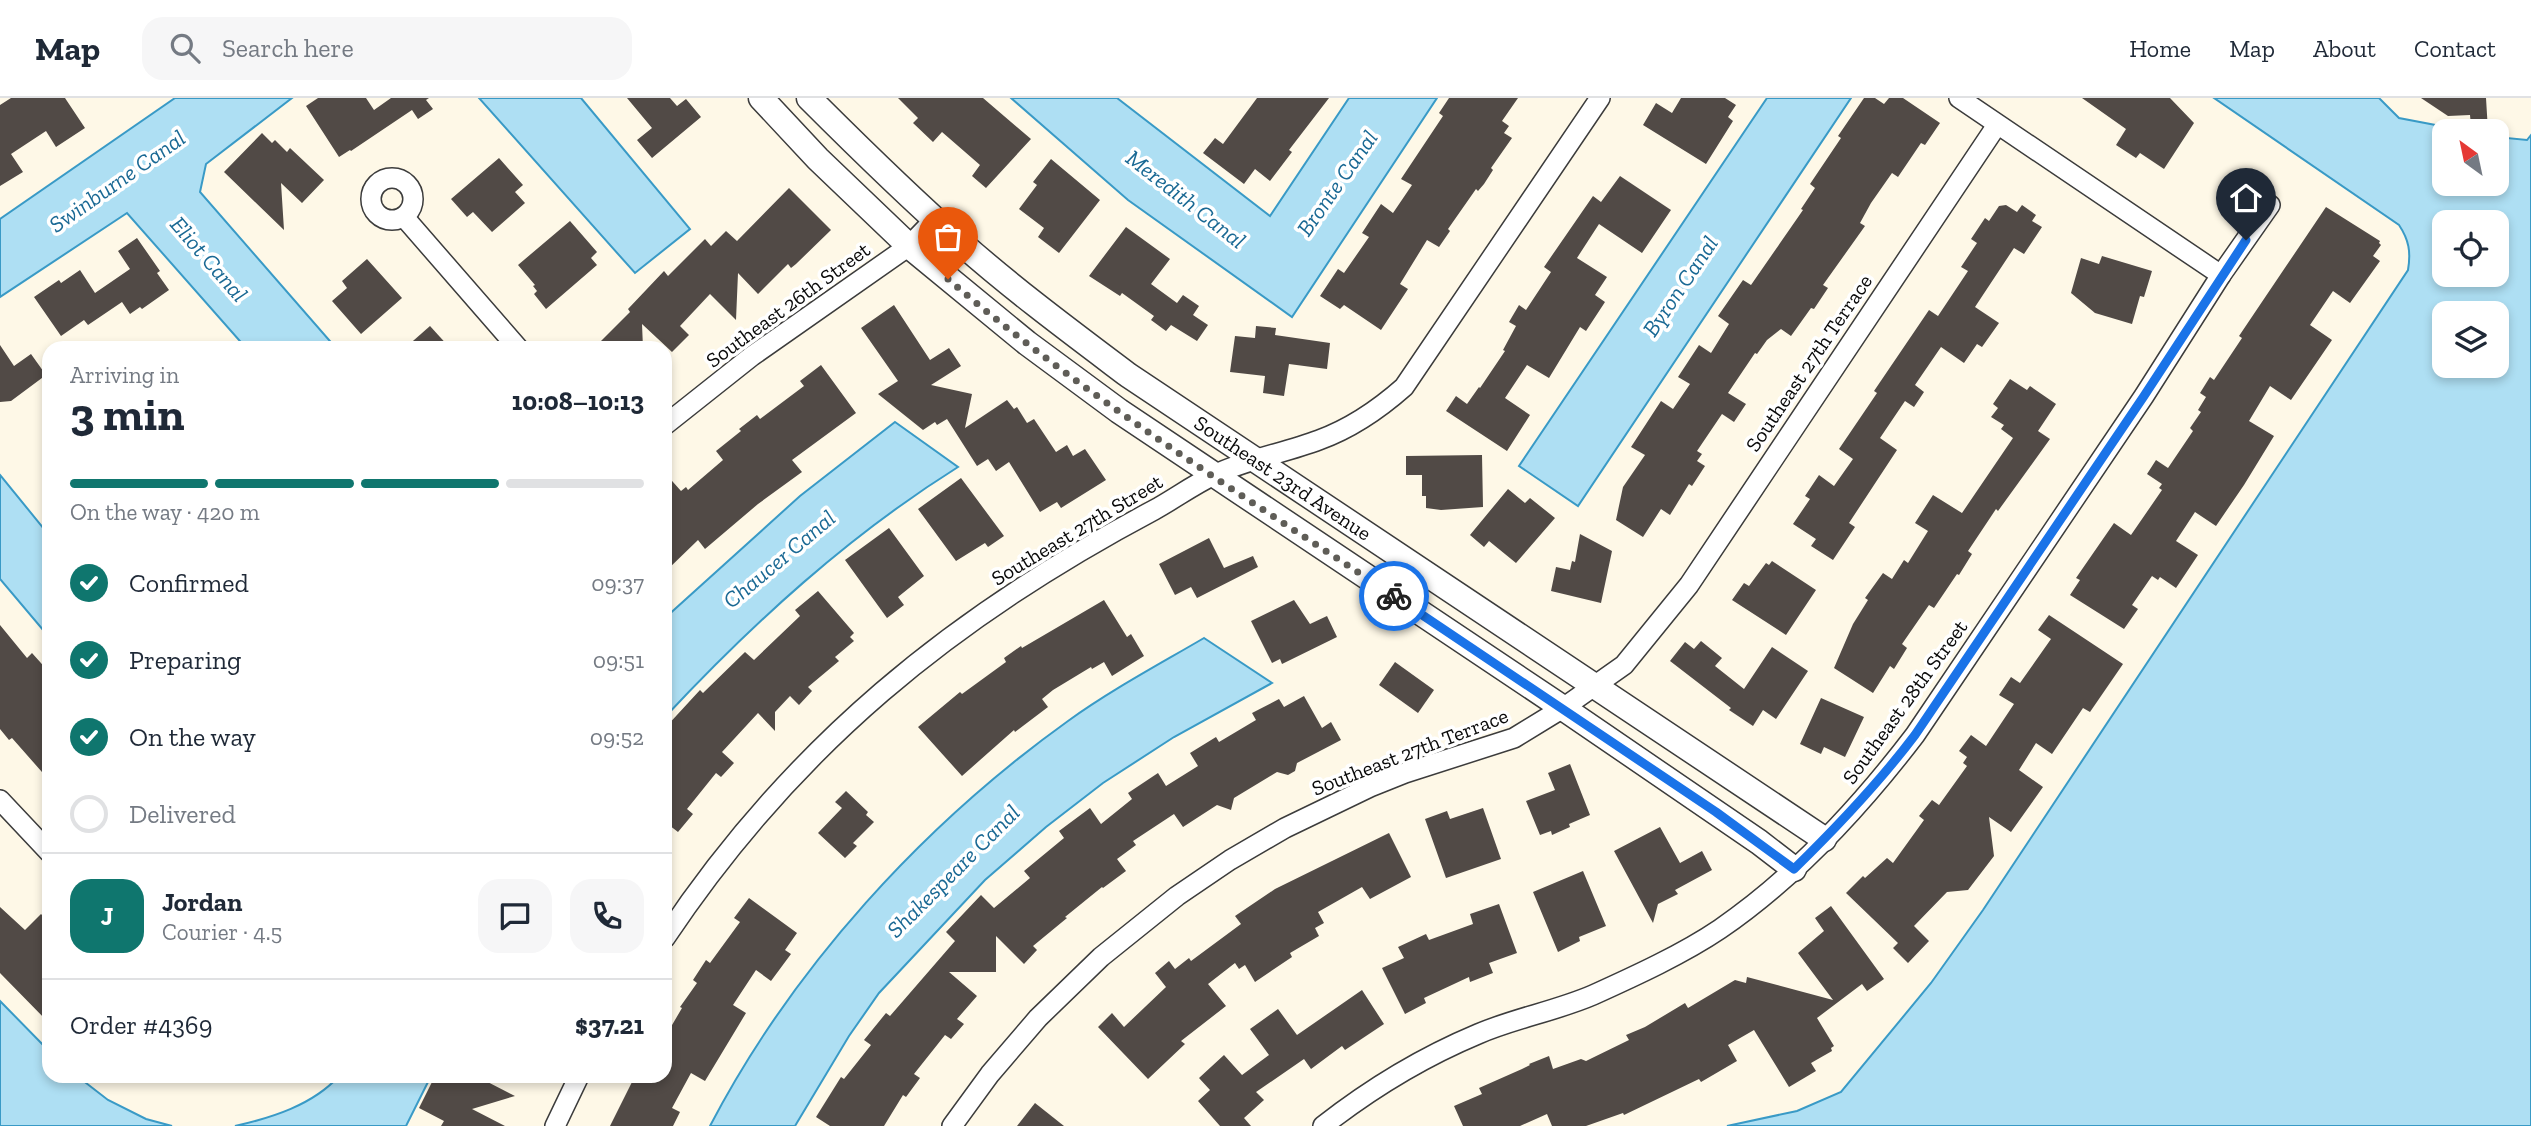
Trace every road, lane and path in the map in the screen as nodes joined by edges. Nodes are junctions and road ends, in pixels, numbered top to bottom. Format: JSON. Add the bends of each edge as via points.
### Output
{"nodes":[{"id":1,"x":761,"y":98,"type":"edge"},
{"id":2,"x":809,"y":98,"type":"edge"},
{"id":3,"x":1600,"y":98,"type":"edge"},
{"id":4,"x":1959,"y":98,"type":"edge"},
{"id":5,"x":1997,"y":125,"type":"junction"},
{"id":6,"x":2270,"y":205,"type":"dead end"},
{"id":7,"x":404,"y":217,"type":"dead end"},
{"id":8,"x":934,"y":219,"type":"junction"},
{"id":9,"x":909,"y":246,"type":"junction"},
{"id":10,"x":2221,"y":275,"type":"junction"},
{"id":11,"x":512,"y":341,"type":"edge"},
{"id":12,"x":672,"y":419,"type":"edge"},
{"id":13,"x":1255,"y":461,"type":"junction"},
{"id":14,"x":1214,"y":475,"type":"junction"},
{"id":15,"x":1595,"y":686,"type":"junction"},
{"id":16,"x":1563,"y":708,"type":"junction"},
{"id":17,"x":0,"y":800,"type":"edge"},
{"id":18,"x":1824,"y":839,"type":"junction"},
{"id":19,"x":42,"y":845,"type":"edge"},
{"id":20,"x":1794,"y":869,"type":"junction"},
{"id":21,"x":672,"y":928,"type":"edge"},
{"id":22,"x":576,"y":1083,"type":"edge"},
{"id":23,"x":555,"y":1126,"type":"edge"},
{"id":24,"x":951,"y":1126,"type":"edge"},
{"id":25,"x":1323,"y":1126,"type":"edge"}],
"edges":[{"from":1,"to":9,"type":"street","name":"Southeast 23rd Avenue"},
{"from":2,"to":8,"type":"street","name":"Southeast 23rd Avenue"},
{"from":3,"to":13,"type":"street","name":"Southeast 27th Street","via":[[1404,387],[1342,431]]},
{"from":4,"to":5,"type":"street"},
{"from":5,"to":10,"type":"street"},
{"from":5,"to":15,"type":"street","name":"Southeast 27th Terrace","via":[[1689,585],[1624,665]]},
{"from":6,"to":10,"type":"street","name":"Southeast 28th Street"},
{"from":7,"to":11,"type":"street"},
{"from":8,"to":9,"type":"street","name":"Southeast 26th Street"},
{"from":8,"to":13,"type":"street","name":"Southeast 23rd Avenue","via":[[1053,319]]},
{"from":9,"to":12,"type":"street","name":"Southeast 26th Street","via":[[752,356]]},
{"from":9,"to":14,"type":"street","name":"Southeast 23rd Avenue","via":[[1027,343]]},
{"from":10,"to":18,"type":"street","name":"Southeast 28th Street","via":[[1915,735],[1883,777]]},
{"from":13,"to":14,"type":"street","name":"Southeast 27th Street"},
{"from":13,"to":15,"type":"street","name":"Southeast 23rd Avenue"},
{"from":14,"to":16,"type":"street","name":"Southeast 23rd Avenue"},
{"from":14,"to":21,"type":"street","name":"Southeast 27th Street","via":[[1023,585],[889,684],[760,811]]},
{"from":15,"to":16,"type":"street","name":"Southeast 27th Terrace"},
{"from":15,"to":18,"type":"street","name":"Southeast 23rd Avenue"},
{"from":16,"to":20,"type":"street","name":"Southeast 23rd Avenue"},
{"from":16,"to":24,"type":"street","name":"Southeast 27th Terrace","via":[[1514,738],[1393,778],[1285,828],[1188,889],[1101,957],[1038,1018]]},
{"from":17,"to":19,"type":"street"},
{"from":18,"to":20,"type":"street","name":"Southeast 28th Street"},
{"from":20,"to":25,"type":"street","name":"Southeast 28th Street","via":[[1698,943],[1593,995],[1478,1034],[1440,1052]]},
{"from":22,"to":23,"type":"street"}]}
